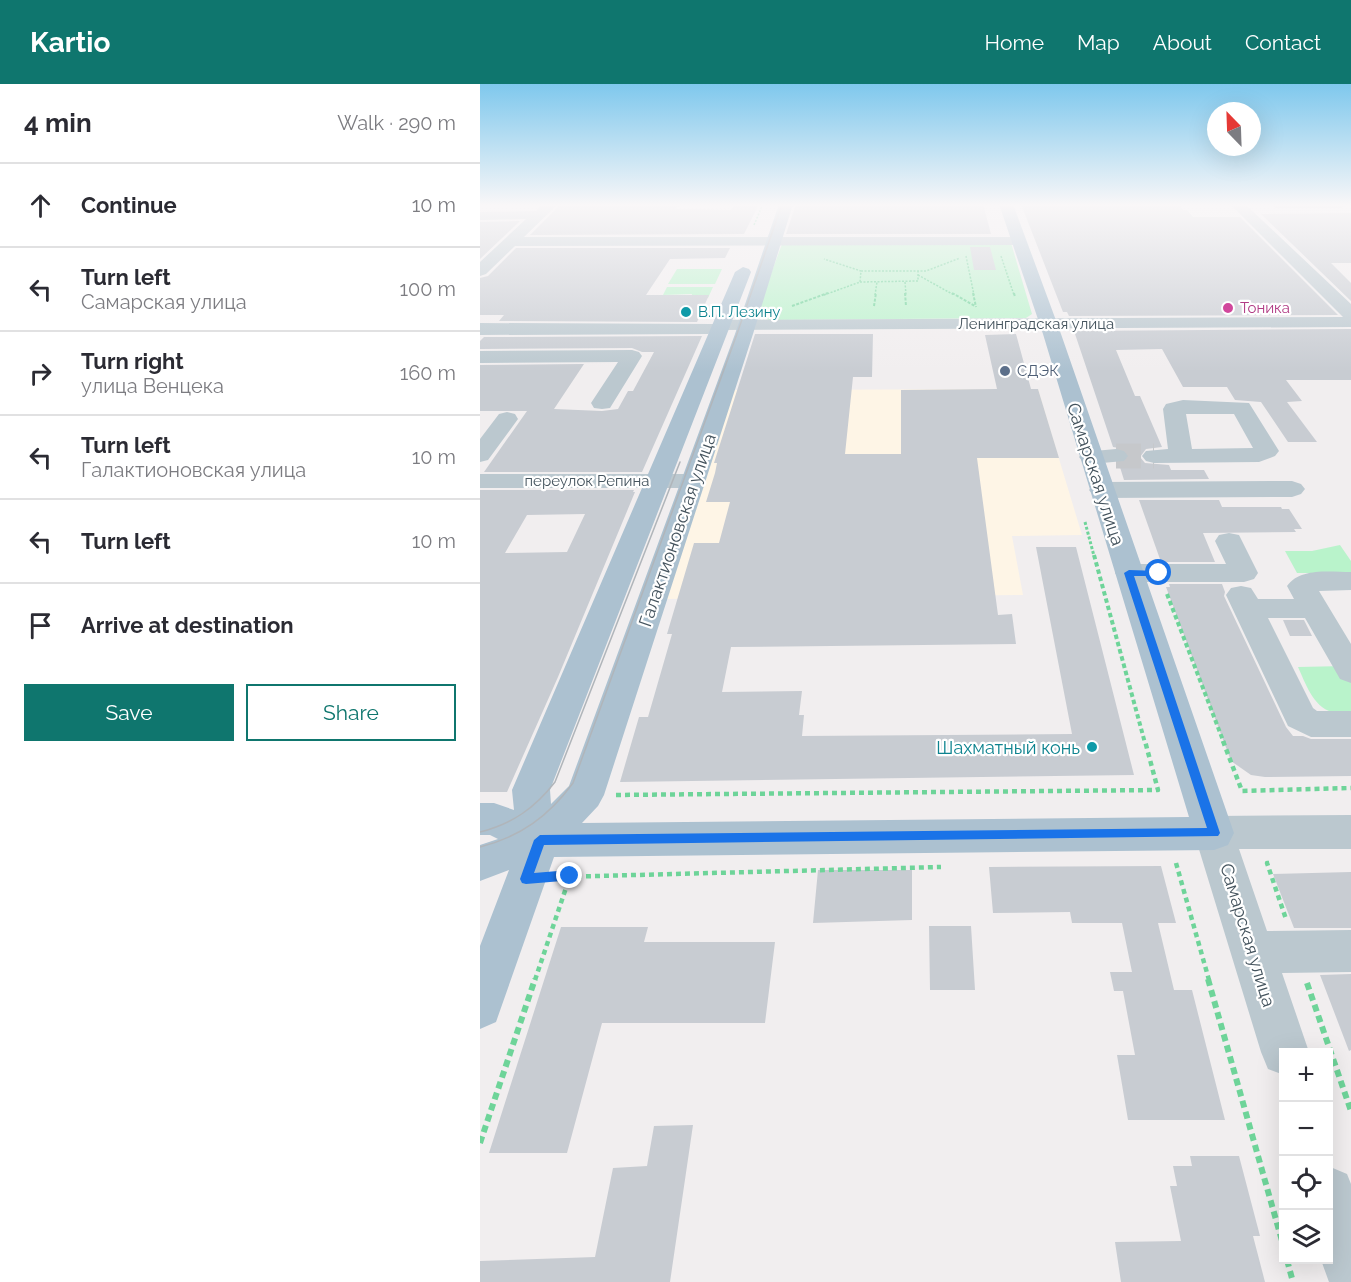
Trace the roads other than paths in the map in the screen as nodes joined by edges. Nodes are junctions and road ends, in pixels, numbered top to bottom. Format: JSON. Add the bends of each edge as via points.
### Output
{"nodes":[{"id":1,"x":491,"y":260,"type":"edge"},
{"id":2,"x":752,"y":260,"type":"edge"},
{"id":3,"x":1026,"y":260,"type":"edge"},
{"id":4,"x":1295,"y":260,"type":"edge"},
{"id":5,"x":480,"y":271,"type":"edge"},
{"id":6,"x":1351,"y":314,"type":"edge"},
{"id":7,"x":1351,"y":322,"type":"edge"},
{"id":8,"x":1049,"y":324,"type":"junction"},
{"id":9,"x":725,"y":327,"type":"junction"},
{"id":10,"x":480,"y":329,"type":"edge"},
{"id":11,"x":480,"y":357,"type":"edge"},
{"id":12,"x":480,"y":372,"type":"edge"},
{"id":13,"x":544,"y":372,"type":"dead end"},
{"id":14,"x":602,"y":404,"type":"dead end"},
{"id":15,"x":495,"y":426,"type":"edge"},
{"id":16,"x":480,"y":455,"type":"edge"},
{"id":17,"x":1154,"y":456,"type":"tunnel mouth"},
{"id":18,"x":1182,"y":456,"type":"dead end"},
{"id":19,"x":480,"y":481,"type":"edge"},
{"id":20,"x":676,"y":481,"type":"junction"},
{"id":21,"x":1292,"y":489,"type":"dead end"},
{"id":22,"x":1102,"y":490,"type":"junction"},
{"id":23,"x":1229,"y":541,"type":"dead end"},
{"id":24,"x":1129,"y":573,"type":"junction"},
{"id":25,"x":1351,"y":581,"type":"edge"},
{"id":26,"x":1314,"y":608,"type":"junction"},
{"id":27,"x":1351,"y":671,"type":"edge"},
{"id":28,"x":1351,"y":724,"type":"edge"},
{"id":29,"x":480,"y":819,"type":"edge"},
{"id":30,"x":1351,"y":832,"type":"edge"},
{"id":31,"x":1214,"y":833,"type":"junction"},
{"id":32,"x":540,"y":840,"type":"junction"},
{"id":33,"x":480,"y":863,"type":"edge"},
{"id":34,"x":1351,"y":951,"type":"edge"},
{"id":35,"x":1253,"y":952,"type":"junction"},
{"id":36,"x":480,"y":1006,"type":"edge"},
{"id":37,"x":1283,"y":1048,"type":"edge"},
{"id":38,"x":1333,"y":1206,"type":"edge"},
{"id":39,"x":1351,"y":1266,"type":"edge"}],
"edges":[{"from":1,"to":5,"type":"street"},
{"from":2,"to":9,"type":"main road","name":"Галактионовская улица"},
{"from":3,"to":8,"type":"main road","name":"Самарская улица"},
{"from":4,"to":6,"type":"street"},
{"from":7,"to":8,"type":"street","name":"Ленинградская улица"},
{"from":8,"to":9,"type":"street","name":"Ленинградская улица"},
{"from":8,"to":22,"type":"main road","name":"Самарская улица","via":[[1104,457]]},
{"from":9,"to":10,"type":"street","name":"Ленинградская улица"},
{"from":9,"to":20,"type":"main road","name":"Галактионовская улица"},
{"from":9,"to":20,"type":"main road","name":"Галактионовская улица"},
{"from":11,"to":14,"type":"street","via":[[632,356]]},
{"from":12,"to":13,"type":"street"},
{"from":15,"to":16,"type":"street"},
{"from":17,"to":18,"type":"street"},
{"from":19,"to":20,"type":"street","name":"переулок Репина"},
{"from":20,"to":32,"type":"main road","name":"Галактионовская улица","via":[[585,795]]},
{"from":20,"to":32,"type":"main road","name":"Галактионовская улица","via":[[531,789]]},
{"from":21,"to":22,"type":"street"},
{"from":22,"to":24,"type":"main road","name":"Самарская улица"},
{"from":23,"to":24,"type":"street","via":[[1244,573]]},
{"from":24,"to":31,"type":"main road","name":"Самарская улица"},
{"from":25,"to":26,"type":"street","via":[[1303,584]]},
{"from":26,"to":27,"type":"street"},
{"from":26,"to":28,"type":"street","via":[[1244,602],[1300,717],[1311,724]]},
{"from":29,"to":32,"type":"main road","via":[[494,819]]},
{"from":30,"to":31,"type":"street"},
{"from":31,"to":32,"type":"main road"},
{"from":31,"to":35,"type":"street","name":"Самарская улица"},
{"from":32,"to":33,"type":"main road"},
{"from":32,"to":36,"type":"main road","name":"Галактионовская улица"},
{"from":34,"to":35,"type":"street"},
{"from":35,"to":37,"type":"street","name":"Самарская улица"},
{"from":38,"to":39,"type":"street"}]}
